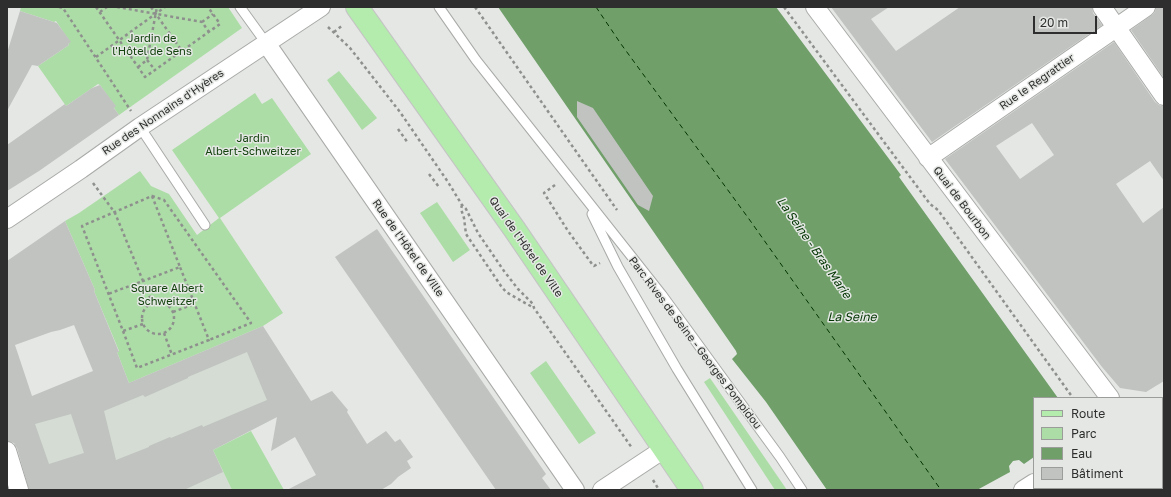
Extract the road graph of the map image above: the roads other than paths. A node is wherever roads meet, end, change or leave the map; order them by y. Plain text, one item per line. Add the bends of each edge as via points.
1 (240, 7) edge
2 (357, 7) edge
3 (439, 7) edge
4 (815, 7) edge
5 (1102, 7) edge
6 (1146, 7) edge
7 (323, 15) edge
8 (1116, 27) junction
9 (266, 43) junction
10 (1164, 96) edge
11 (140, 127) junction
12 (928, 158) junction
13 (584, 198) junction
14 (7, 219) edge
15 (205, 225) dead end
16 (1109, 397) edge
17 (664, 449) junction
18 (7, 452) edge
19 (1033, 484) edge
20 (19, 490) edge
21 (575, 490) edge
22 (602, 490) edge
23 (692, 490) edge
24 (752, 490) edge
25 (802, 490) edge
26 (1023, 490) edge

1 - 9 lane, Rue de l'Hôtel de Ville
2 - 17 main road, Quai de l'Hôtel de Ville via 515,230
3 - 13 lane, Parc Rives de Seine - Georges Pompidou via 476,60
4 - 12 street, Quai de Bourbon
5 - 8 street
6 - 8 street, Rue le Regrattier
7 - 9 street, Rue des Nonnains d'Hyères
8 - 10 street
8 - 12 street, Rue le Regrattier
9 - 11 street, Rue des Nonnains d'Hyères
9 - 21 street, Rue de l'Hôtel de Ville
11 - 14 street, Rue des Nonnains d'Hyères
11 - 15 lane
12 - 16 street, Quai de Bourbon
13 - 24 lane, Parc Rives de Seine - Georges Pompidou via 618,267
13 - 25 lane, Parc Rives de Seine - Georges Pompidou via 662,295
17 - 22 street
17 - 23 main road, Quai de l'Hôtel de Ville
18 - 20 street
19 - 26 street

